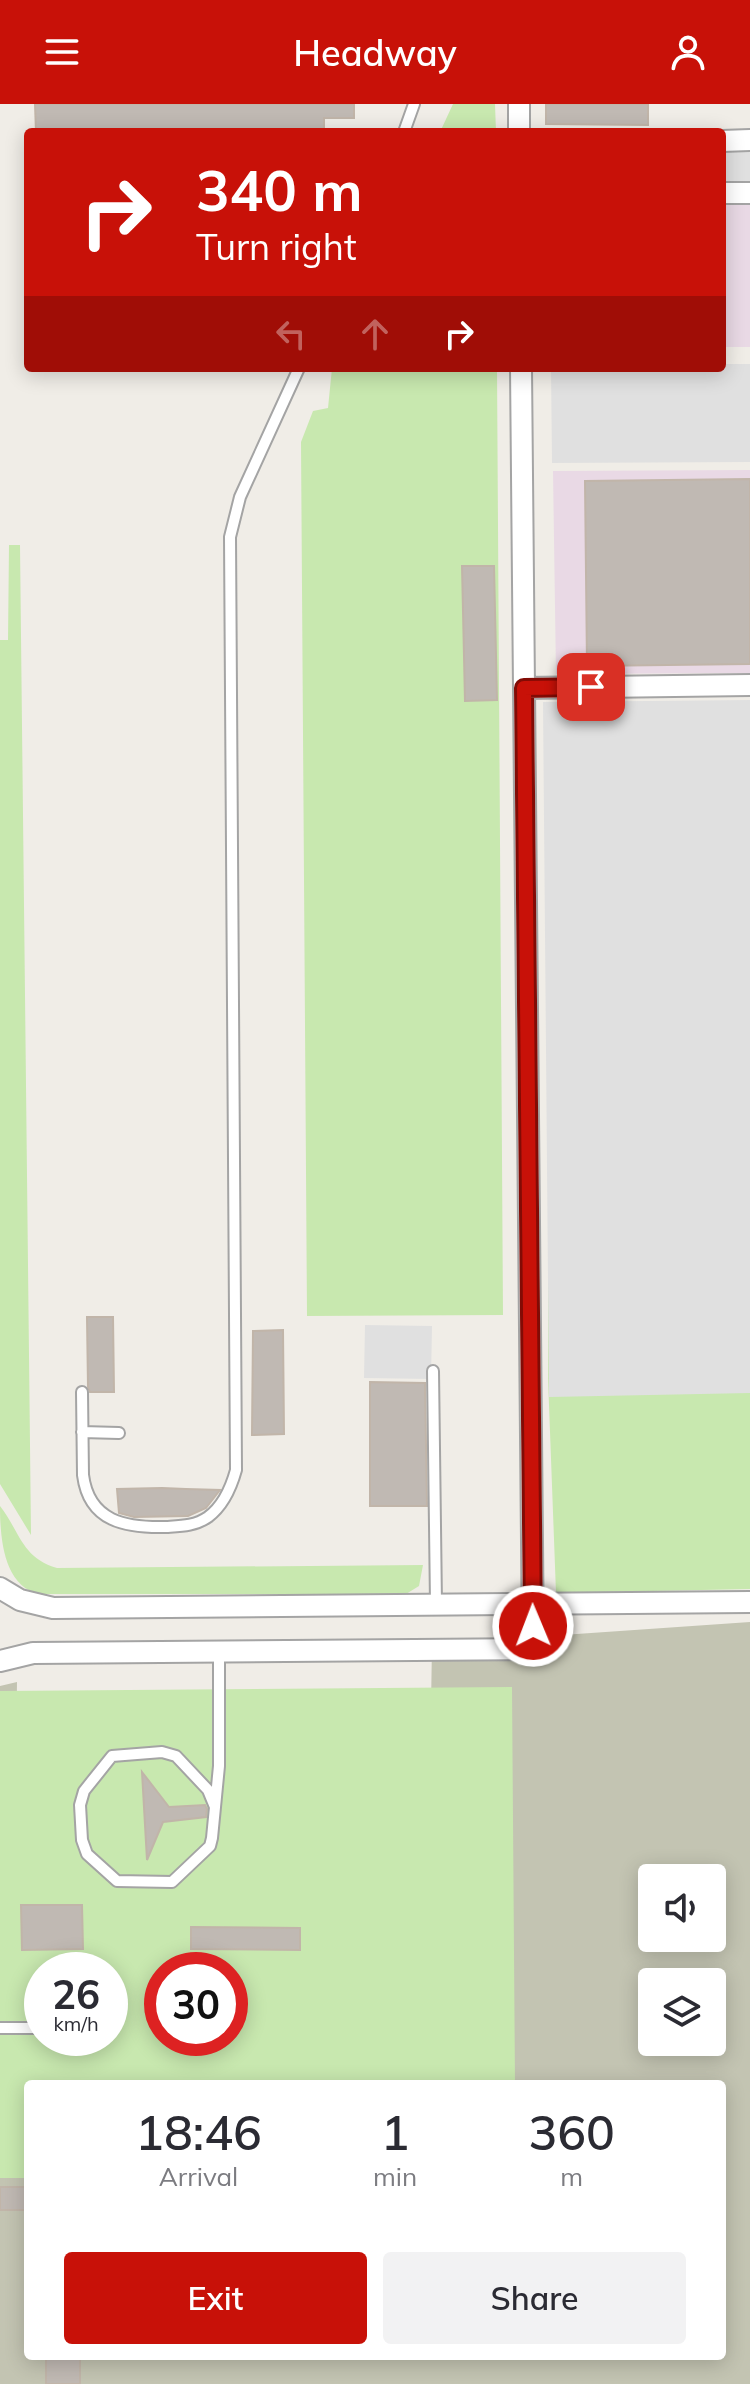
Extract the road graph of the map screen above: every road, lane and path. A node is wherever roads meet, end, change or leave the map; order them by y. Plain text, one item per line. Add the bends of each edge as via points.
1 (414, 104) edge
2 (519, 104) edge
3 (405, 128) edge
4 (519, 128) edge
5 (750, 140) edge
6 (726, 141) edge
7 (726, 193) edge
8 (750, 193) edge
9 (297, 372) edge
10 (521, 372) edge
11 (750, 685) edge
12 (524, 688) junction
13 (433, 1371) dead end
14 (82, 1392) dead end
15 (82, 1432) junction
16 (119, 1433) dead end
17 (0, 1588) edge
18 (750, 1602) edge
19 (436, 1604) junction
20 (533, 1604) junction
21 (219, 1651) junction
22 (0, 1661) edge
23 (215, 1807) junction
24 (0, 2028) edge
25 (24, 2028) edge

1 - 3 lane
2 - 4 street
5 - 6 street
7 - 8 street
9 - 15 lane via 240,497 230,537 236,1447 232,1485 216,1510 197,1523 140,1528 116,1523 96,1509 85,1488
10 - 12 street
11 - 12 street
12 - 20 street
13 - 19 lane
14 - 15 lane
15 - 16 lane
17 - 19 street via 20,1600 53,1608
18 - 20 street
19 - 20 street
20 - 21 street via 533,1649
21 - 22 street via 33,1653
21 - 23 lane
23 - 23 lane via 210,1846 172,1882 117,1881 87,1854 82,1840 81,1798 118,1753 176,1756 208,1790
24 - 25 lane

